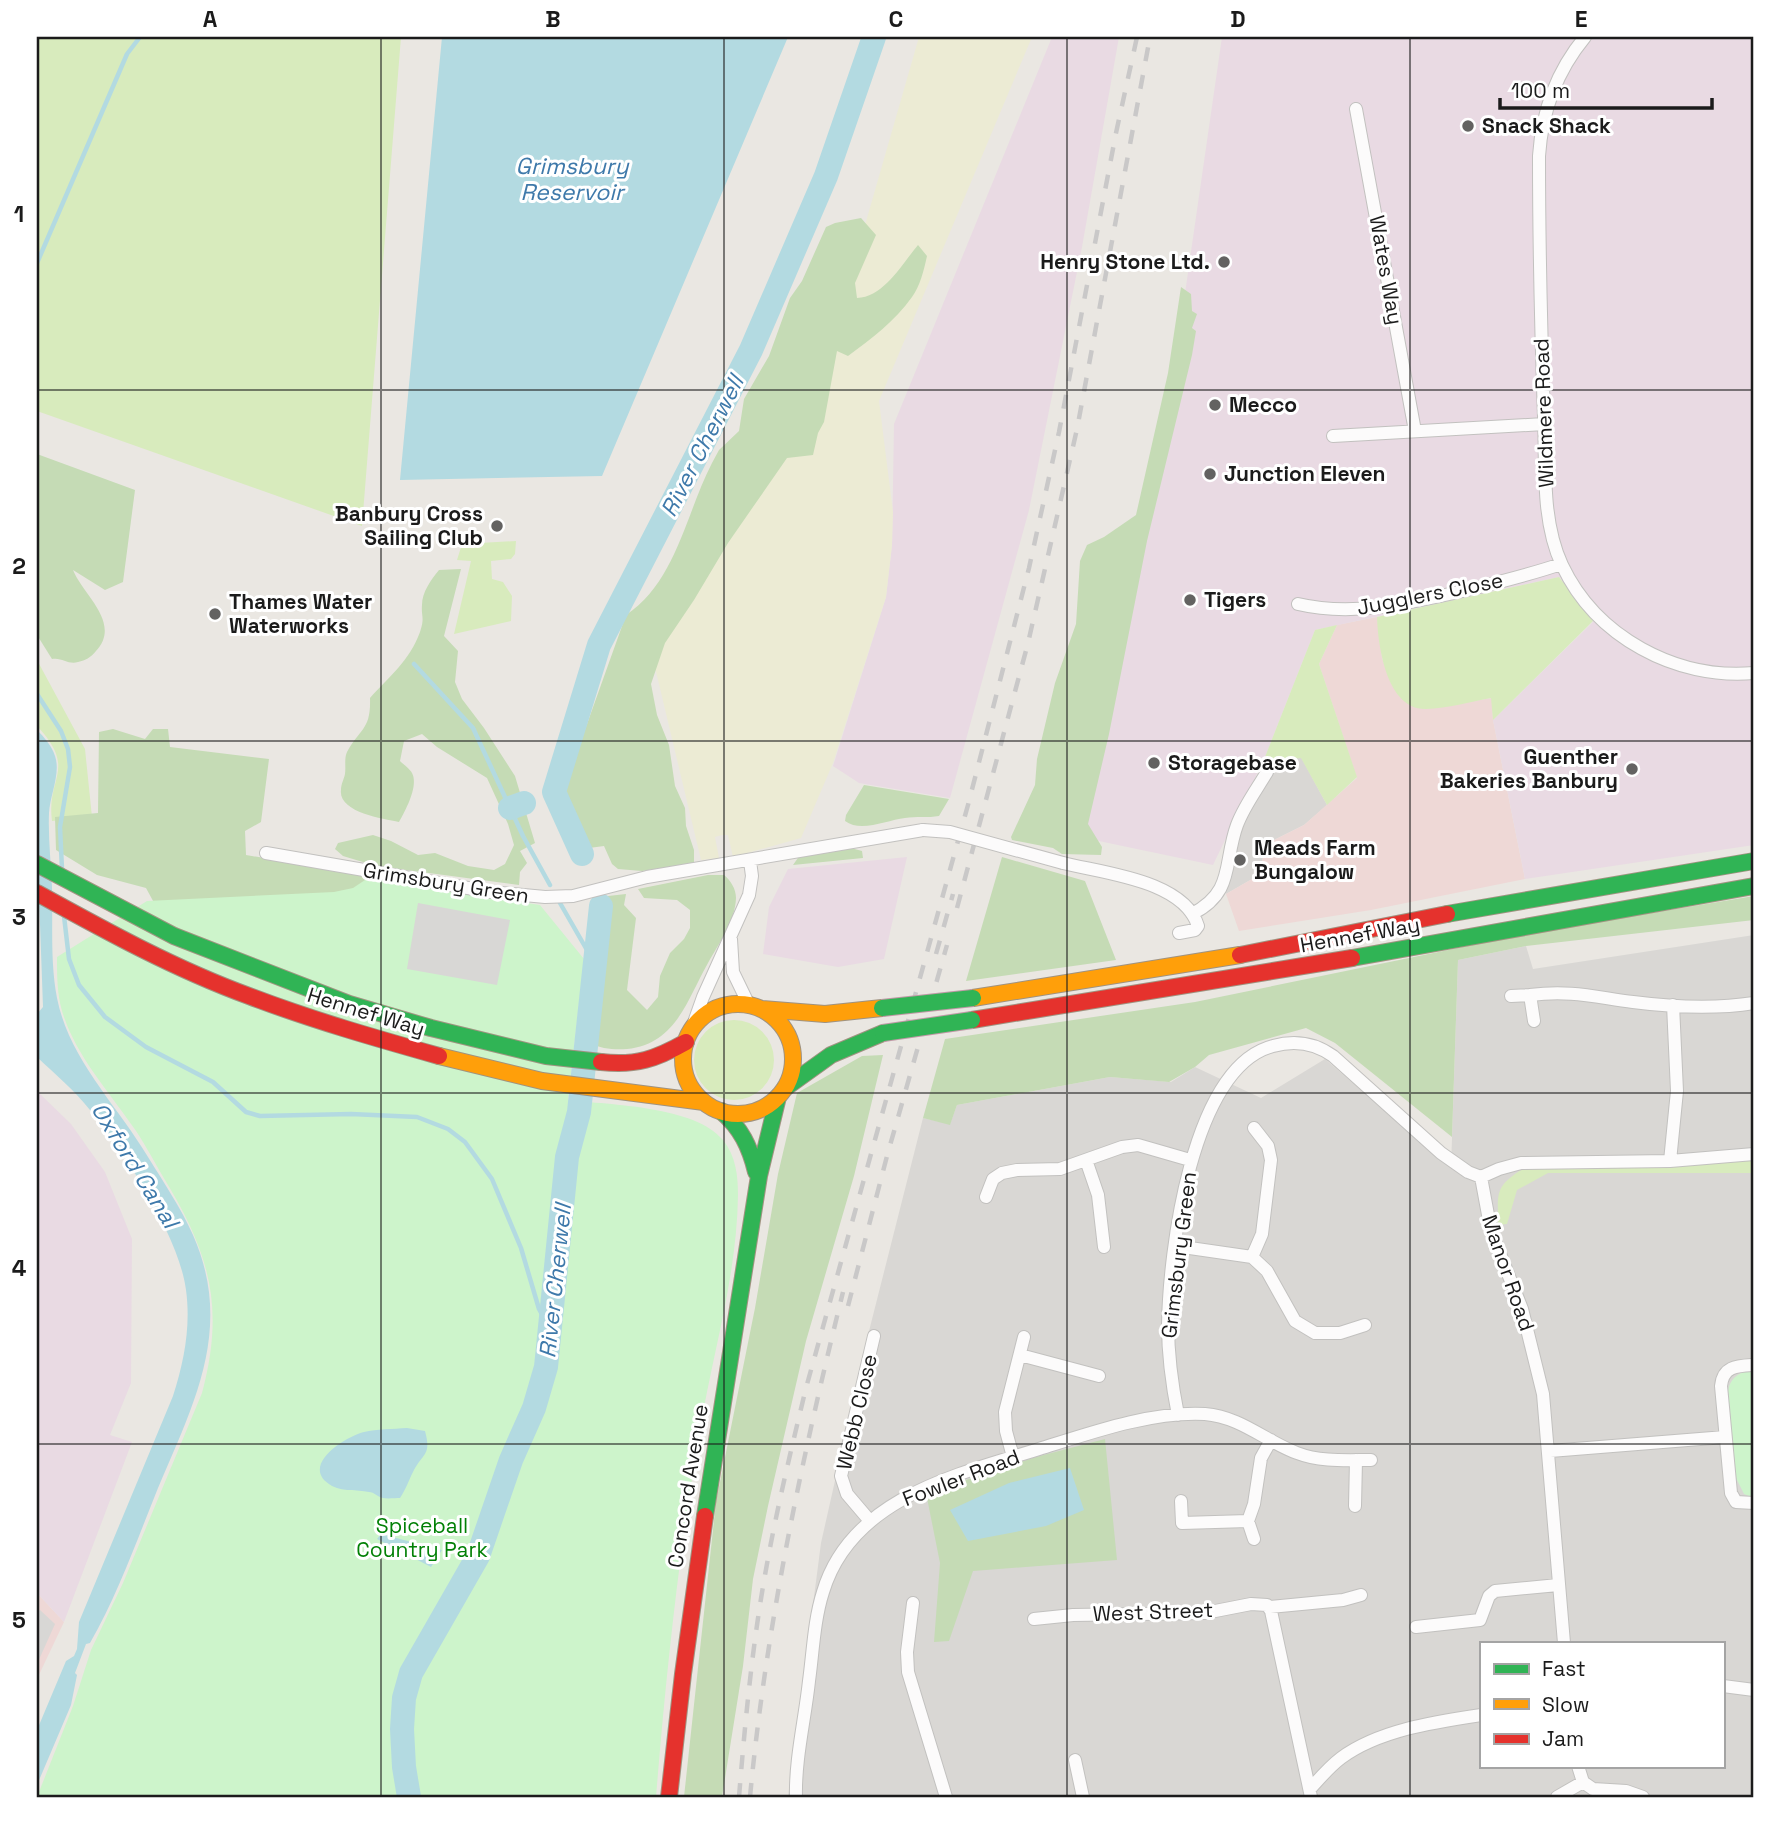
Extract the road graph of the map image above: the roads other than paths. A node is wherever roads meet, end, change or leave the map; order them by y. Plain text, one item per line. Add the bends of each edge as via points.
1 (1585, 37) edge
2 (1356, 109) dead end
3 (1544, 424) junction
4 (1415, 431) junction
5 (1333, 436) dead end
6 (1561, 564) junction
7 (1298, 604) dead end
8 (1754, 673) edge
9 (1267, 772) dead end
10 (266, 853) dead end
11 (750, 861) junction
12 (1754, 861) edge
13 (37, 864) edge
14 (1754, 886) edge
15 (37, 893) edge
16 (1192, 914) junction
17 (1180, 933) dead end
18 (731, 939) junction
19 (1530, 995) junction
20 (1511, 996) dead end
21 (1754, 1003) edge
22 (1673, 1005) junction
23 (754, 1007) junction
24 (1534, 1021) dead end
25 (689, 1035) junction
26 (781, 1093) junction
27 (704, 1102) junction
28 (721, 1111) junction
29 (1254, 1128) dead end
30 (1754, 1154) edge
31 (1086, 1160) junction
32 (1190, 1160) junction
33 (1670, 1161) junction
34 (1481, 1177) junction
35 (758, 1184) junction
36 (986, 1197) dead end
37 (1176, 1246) junction
38 (1104, 1247) dead end
39 (1252, 1257) junction
40 (1365, 1325) dead end
41 (874, 1336) dead end
42 (1024, 1338) dead end
43 (1020, 1355) junction
44 (1754, 1365) edge
45 (1099, 1376) dead end
46 (1178, 1415) junction
47 (1725, 1437) junction
48 (1271, 1440) junction
49 (1550, 1451) junction
50 (1013, 1457) junction
51 (1356, 1460) junction
52 (1371, 1460) dead end
53 (1181, 1501) dead end
54 (1754, 1503) edge
55 (1355, 1506) dead end
56 (870, 1521) junction
57 (1248, 1521) junction
58 (1254, 1539) dead end
59 (1558, 1585) junction
60 (1361, 1595) dead end
61 (913, 1603) dead end
62 (1269, 1608) junction
63 (1034, 1619) dead end
64 (1416, 1627) dead end
65 (1564, 1642) edge
66 (1724, 1686) edge
67 (1754, 1690) edge
68 (1480, 1715) edge
69 (1076, 1760) dead end
70 (1579, 1768) edge
71 (1583, 1782) junction
72 (1310, 1793) edge
73 (669, 1797) edge
74 (796, 1797) edge
75 (946, 1797) edge
76 (1083, 1797) edge
77 (1557, 1797) edge
78 (1643, 1797) edge

1 - 3 street, Wildmere Road via 1551,93 1541,134
2 - 4 street, Wates Way
3 - 4 street
3 - 6 street, Wildmere Road via 1549,519
4 - 5 street
6 - 7 street, Jugglers Close via 1379,607 1335,609
6 - 8 street, Wildmere Road via 1591,608 1643,649 1684,667
9 - 16 street via 1239,818 1220,889 1209,905
10 - 11 street, Grimsbury Green via 545,897
11 - 16 street, Grimsbury Green, bridge via 923,830 950,832 1138,879 1170,895
11 - 18 street via 749,895
12 - 23 main road, Hennef Way, bridge via 973,998 825,1014
13 - 25 main road, Hennef Way via 174,936 349,1004 444,1031 546,1056 618,1064 662,1056
14 - 26 main road, Hennef Way, bridge via 1279,971 883,1033 854,1041 814,1064
15 - 27 main road, Hennef Way via 178,966 340,1028 541,1081
16 - 17 street via 1197,929
18 - 23 street via 733,972
18 - 25 street
19 - 20 street
19 - 22 street via 1573,992
19 - 24 street
21 - 22 street
22 - 33 street via 1677,1091
23 - 25 main road via 733,1004 717,1009
23 - 26 main road via 773,1017 791,1043 791,1075
25 - 27 main road via 683,1058 685,1075
26 - 28 main road via 766,1107 751,1112
26 - 35 main road, Concord Avenue via 767,1134
27 - 28 main road
28 - 35 main road, Concord Avenue via 745,1137
29 - 39 street via 1268,1146 1270,1160 1262,1234
30 - 33 street
31 - 32 street via 1138,1146
31 - 36 street via 1052,1171 1002,1173 993,1179
31 - 38 street via 1098,1195
32 - 34 street, Grimsbury Green via 1222,1091 1244,1060 1270,1046 1301,1043 1327,1051 1441,1153
32 - 37 street, Grimsbury Green
33 - 34 street via 1533,1162
34 - 49 street, Manor Road via 1491,1231 1534,1351
35 - 73 main road, Concord Avenue via 708,1485
37 - 39 street
37 - 46 street, Grimsbury Green via 1168,1324
39 - 40 street via 1267,1271 1289,1314 1304,1328 1327,1334
41 - 56 street, Webb Close via 841,1476 844,1489
42 - 43 street
43 - 45 street
43 - 50 street via 1005,1412
44 - 47 street via 1730,1368 1721,1380
46 - 48 street, Fowler Road via 1223,1417
46 - 50 street, Fowler Road via 1098,1431
47 - 49 street
47 - 54 street via 1732,1497
48 - 51 street, Fowler Road via 1310,1457
48 - 57 street via 1261,1458
49 - 59 street, Manor Road
50 - 56 street, Fowler Road via 922,1489
51 - 52 street, Fowler Road
51 - 55 street
53 - 57 street via 1182,1523
56 - 74 street, Fowler Road via 846,1547 823,1591
57 - 58 street
59 - 64 street via 1495,1591 1479,1620
59 - 65 street, Manor Road
60 - 62 street, West Street
61 - 75 street via 908,1672
62 - 63 street, West Street via 1263,1603 1205,1613
62 - 72 street
66 - 67 street
68 - 72 street via 1365,1744 1339,1759
69 - 76 street
70 - 71 street
71 - 77 street
71 - 78 street via 1593,1789

